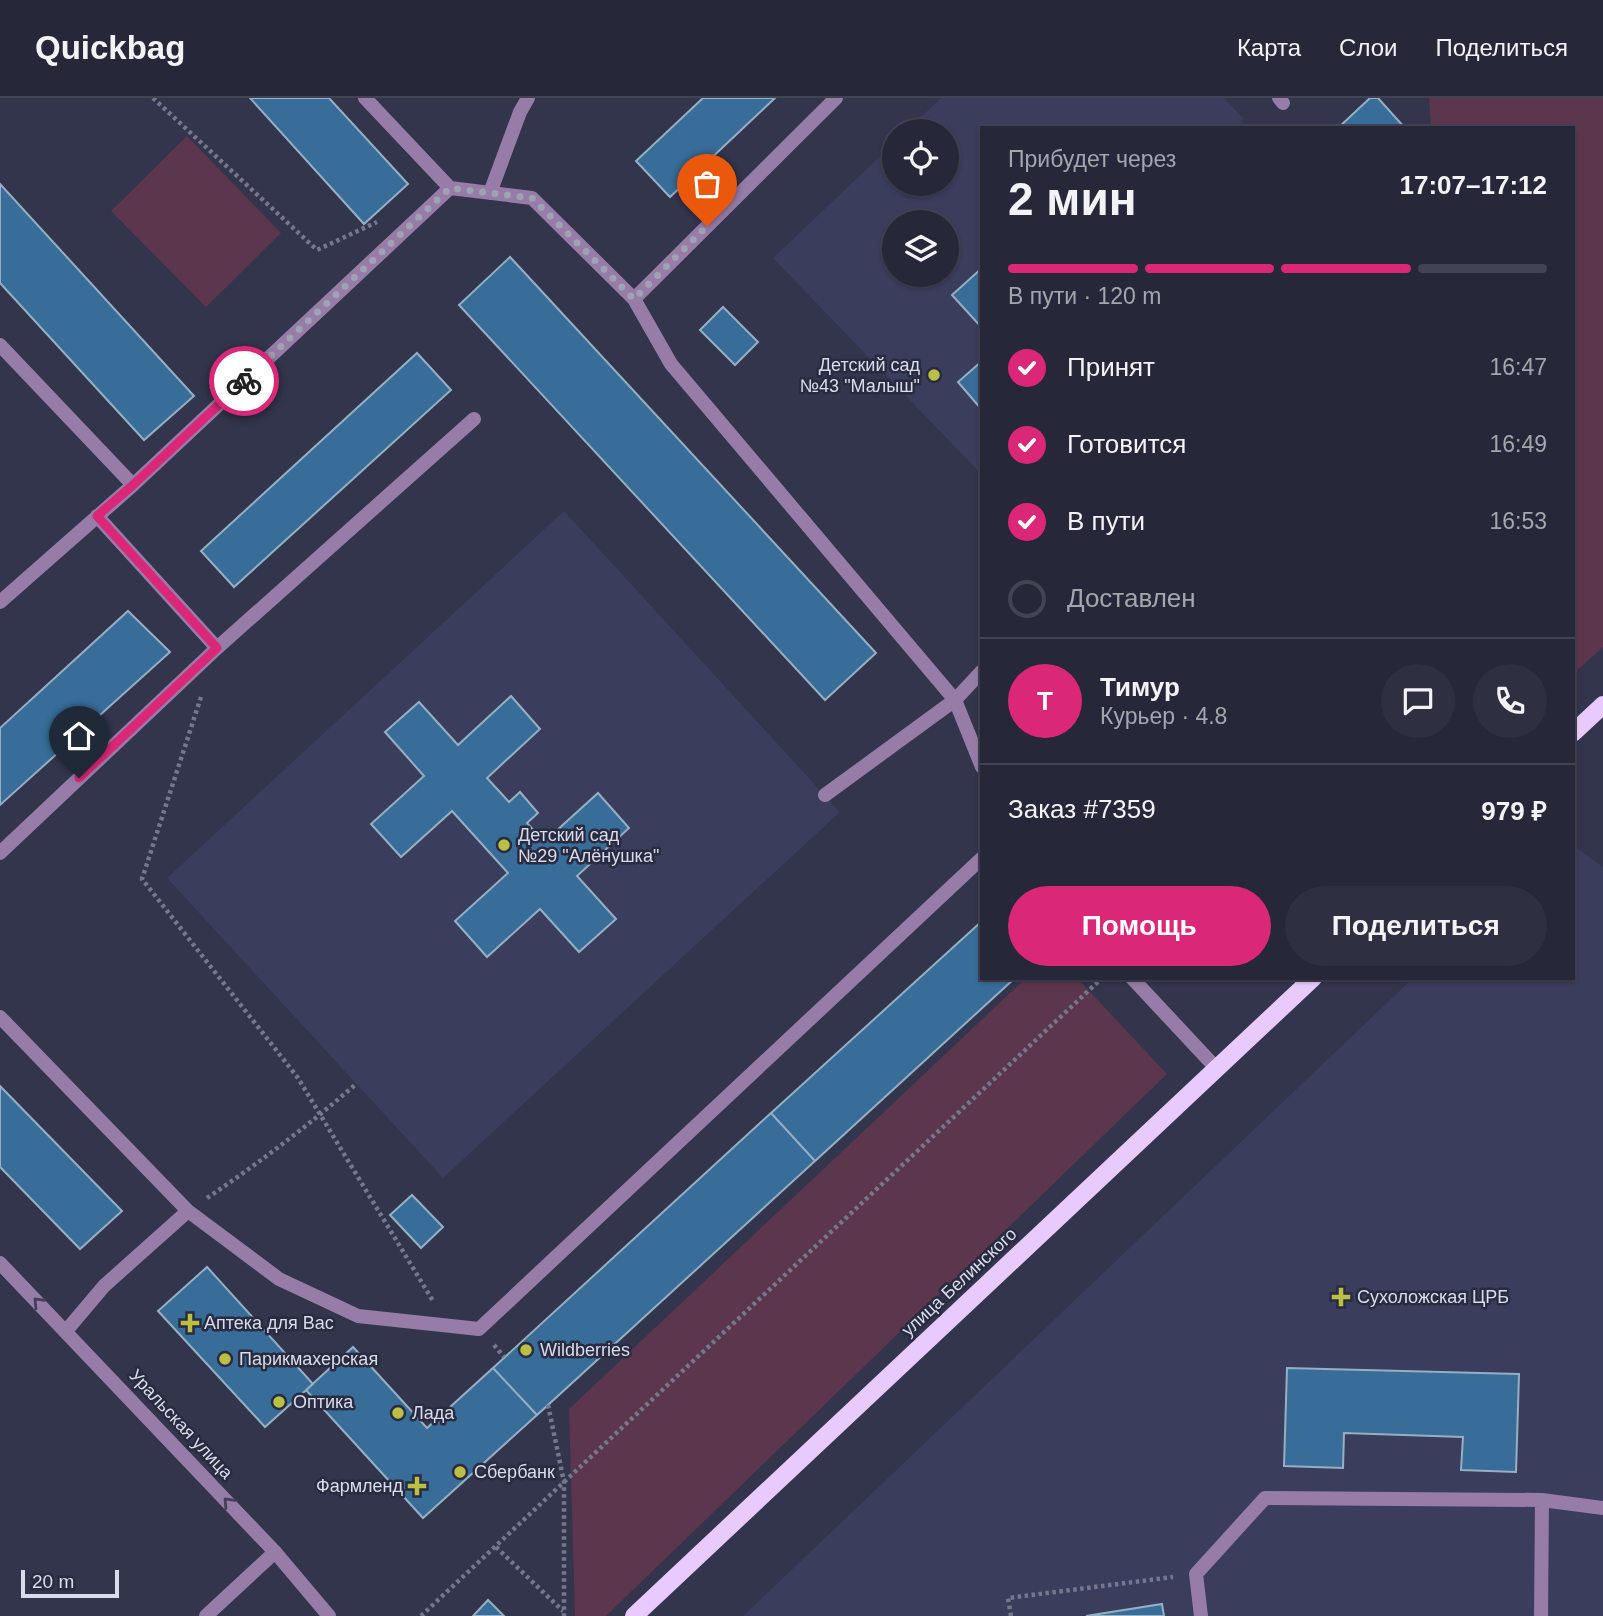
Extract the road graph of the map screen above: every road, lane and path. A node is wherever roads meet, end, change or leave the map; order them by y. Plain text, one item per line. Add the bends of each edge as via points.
1 (153, 98) edge
2 (365, 98) edge
3 (528, 98) edge
4 (836, 98) edge
5 (450, 188) junction
6 (490, 193) junction
7 (377, 221) dead end
8 (634, 299) junction
9 (0, 345) edge
10 (474, 419) dead end
11 (133, 485) junction
12 (97, 516) junction
13 (2, 598) edge
14 (217, 648) junction
15 (980, 673) edge
16 (955, 700) junction
17 (1603, 705) edge
18 (1575, 731) edge
19 (980, 762) edge
20 (825, 795) dead end
21 (0, 853) edge
22 (980, 860) edge
23 (1100, 980) edge
24 (1134, 980) edge
25 (1311, 980) edge
26 (0, 1017) edge
27 (1217, 1069) junction
28 (356, 1084) dead end
29 (320, 1115) junction
30 (188, 1211) junction
31 (0, 1263) edge
32 (448, 1326) junction
33 (66, 1331) junction
34 (548, 1405) dead end
35 (564, 1482) junction
36 (1542, 1500) junction
37 (1603, 1508) edge
38 (496, 1546) junction
39 (275, 1552) junction
40 (1196, 1574) junction
41 (564, 1614) edge
42 (206, 1616) edge
43 (329, 1616) edge
44 (421, 1616) edge
45 (634, 1616) edge
46 (1011, 1616) edge
47 (1201, 1616) edge
48 (1541, 1616) edge

1 - 7 path via 317,250
2 - 5 street
3 - 6 street
4 - 8 street
5 - 6 street
5 - 11 street
6 - 8 street via 532,198
8 - 16 street via 671,364
9 - 11 street
10 - 14 street
11 - 12 street
12 - 13 street
12 - 14 street
14 - 21 street
14 - 29 path via 142,878 298,1079
15 - 16 street
16 - 19 street
16 - 20 street
17 - 18 main road
22 - 32 street via 479,1329
23 - 35 path
24 - 27 street
25 - 27 main road, улица Белинского
26 - 30 street
27 - 45 main road, улица Белинского
28 - 29 path
29 - 30 path
29 - 32 path
30 - 32 street via 279,1279 358,1316
30 - 33 street via 104,1286
33 -> 31 street, Уральская улица
39 -> 33 street, Уральская улица
34 - 35 path
35 - 38 path
35 - 41 path
36 - 37 street
36 - 40 street via 1265,1498
36 - 48 street
38 - 41 path
38 - 44 path
39 - 42 street
39 - 43 street, Уральская улица
40 - 46 path via 1008,1598
40 - 47 street

